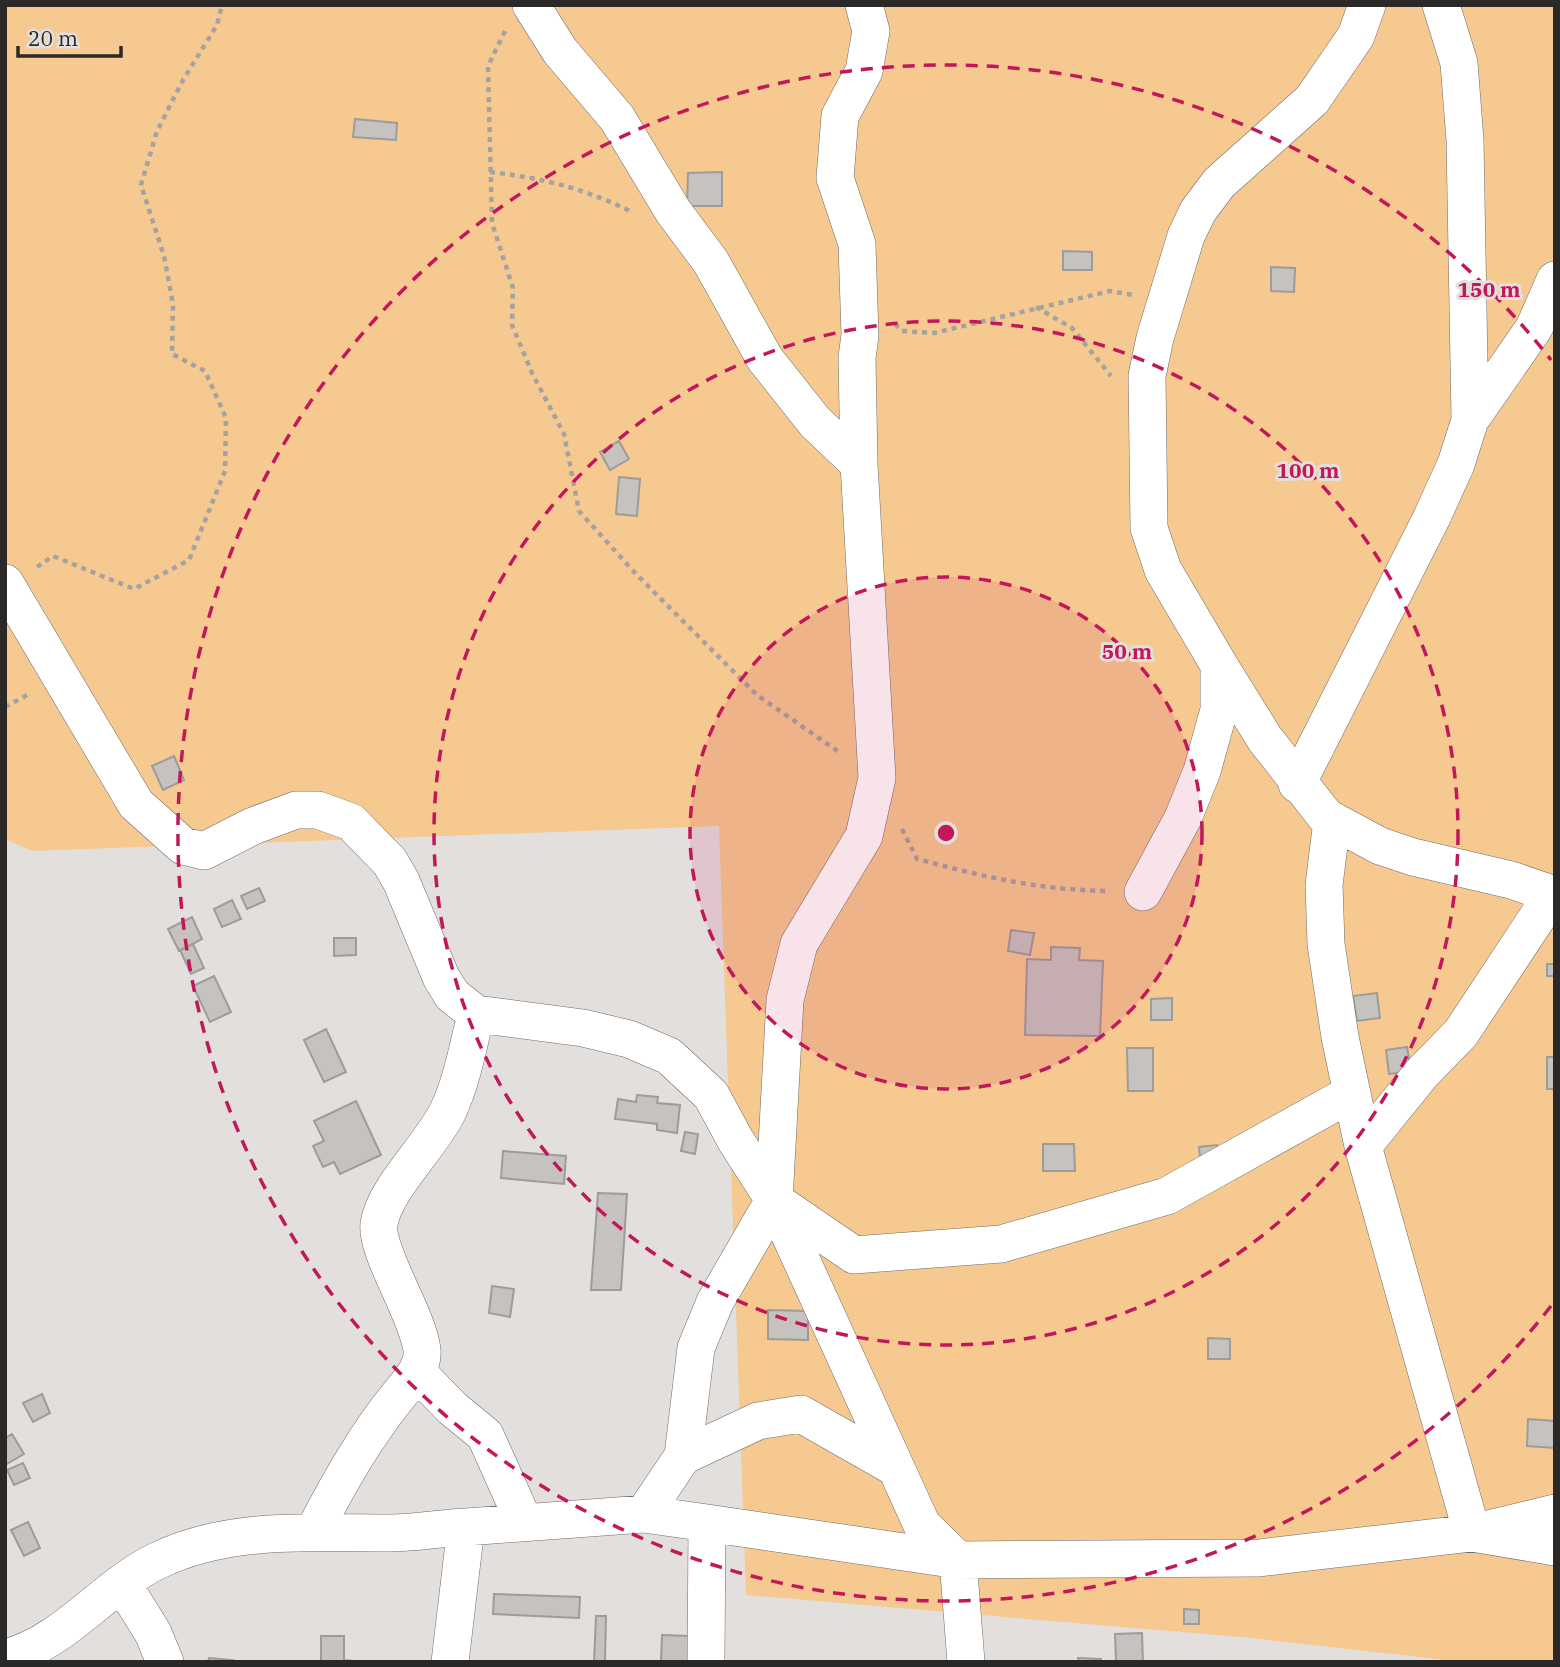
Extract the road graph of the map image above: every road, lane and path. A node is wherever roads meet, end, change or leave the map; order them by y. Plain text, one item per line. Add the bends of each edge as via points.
1 (222, 5) edge
2 (864, 5) edge
3 (1367, 5) edge
4 (1441, 5) edge
5 (518, 18) edge
6 (490, 172) junction
7 (641, 217) dead end
8 (1555, 280) edge
9 (1165, 301) junction
10 (1035, 307) junction
11 (858, 308) junction
12 (1118, 385) dead end
13 (1470, 420) junction
14 (859, 464) junction
15 (6, 585) edge
16 (1219, 665) junction
17 (877, 778) junction
18 (1297, 784) junction
19 (1332, 821) junction
20 (1143, 892) joint
21 (1553, 895) edge
22 (476, 1014) junction
23 (1352, 1093) junction
24 (1363, 1146) junction
25 (775, 1200) junction
26 (417, 1372) junction
27 (683, 1456) junction
28 (896, 1468) junction
29 (1555, 1513) edge
30 (644, 1514) junction
31 (524, 1522) junction
32 (707, 1524) junction
33 (466, 1527) junction
34 (314, 1531) junction
35 (1472, 1533) junction
36 (1555, 1547) edge
37 (958, 1560) junction
38 (122, 1583) junction
39 (5, 1658) edge
40 (165, 1662) edge
41 (450, 1662) edge
42 (706, 1662) edge
43 (966, 1662) edge

1 - 15 path via 217,25 157,131 141,185 164,256 173,304 172,354 205,371 226,418 225,471 189,560 134,589 53,556
2 - 11 street via 871,31 864,71 840,116 835,178 857,244
3 - 9 street via 1356,36 1312,100 1219,184 1198,211
4 - 13 street via 1459,63 1465,140
5 - 6 path via 488,66
5 - 14 street via 560,51 617,118 673,211 711,262 765,359 815,422
6 - 7 path via 545,178
6 - 17 path via 492,223 513,288 512,325 564,434 579,511 757,695
8 - 13 street via 1534,328
9 - 10 path via 1110,291
9 - 16 street via 1147,376 1149,528 1163,570
10 - 11 path via 934,333 902,331 883,314
10 - 12 path via 1072,328
11 - 14 street
13 - 18 street via 1432,517
14 - 17 street
15 - 22 street via 136,804 183,846 205,852 296,810 318,810 351,822 390,862 441,977 452,995
16 - 18 street
16 - 20 street via 1219,710 1202,771 1183,818
17 - 20 path via 917,859 1057,890
17 - 25 street via 864,836 799,944 785,1000
18 - 19 street
19 - 21 street via 1380,846
19 - 23 street via 1324,885 1326,944
21 - 24 street via 1461,1032
22 - 25 street via 583,1028 629,1039 668,1056 711,1095
22 - 26 street via 447,1113 384,1208 378,1227 411,1310 422,1351
23 - 24 street
23 - 25 street via 1167,1196 1001,1244 854,1255
24 - 35 street
25 - 27 street via 715,1302 695,1348
25 - 28 street
26 - 31 street via 485,1435
26 - 34 street via 348,1465
27 - 28 street via 758,1421 801,1414
27 - 30 street
28 - 37 street via 922,1525
29 - 35 street
30 - 31 street
30 - 32 street
31 - 33 street
32 - 37 street
32 - 42 street
33 - 34 street via 395,1533
33 - 41 street
34 - 38 street via 194,1545 154,1562
35 - 36 street
35 - 37 street via 1259,1558
37 - 43 street
38 - 39 street via 68,1626 19,1655
38 - 40 street

